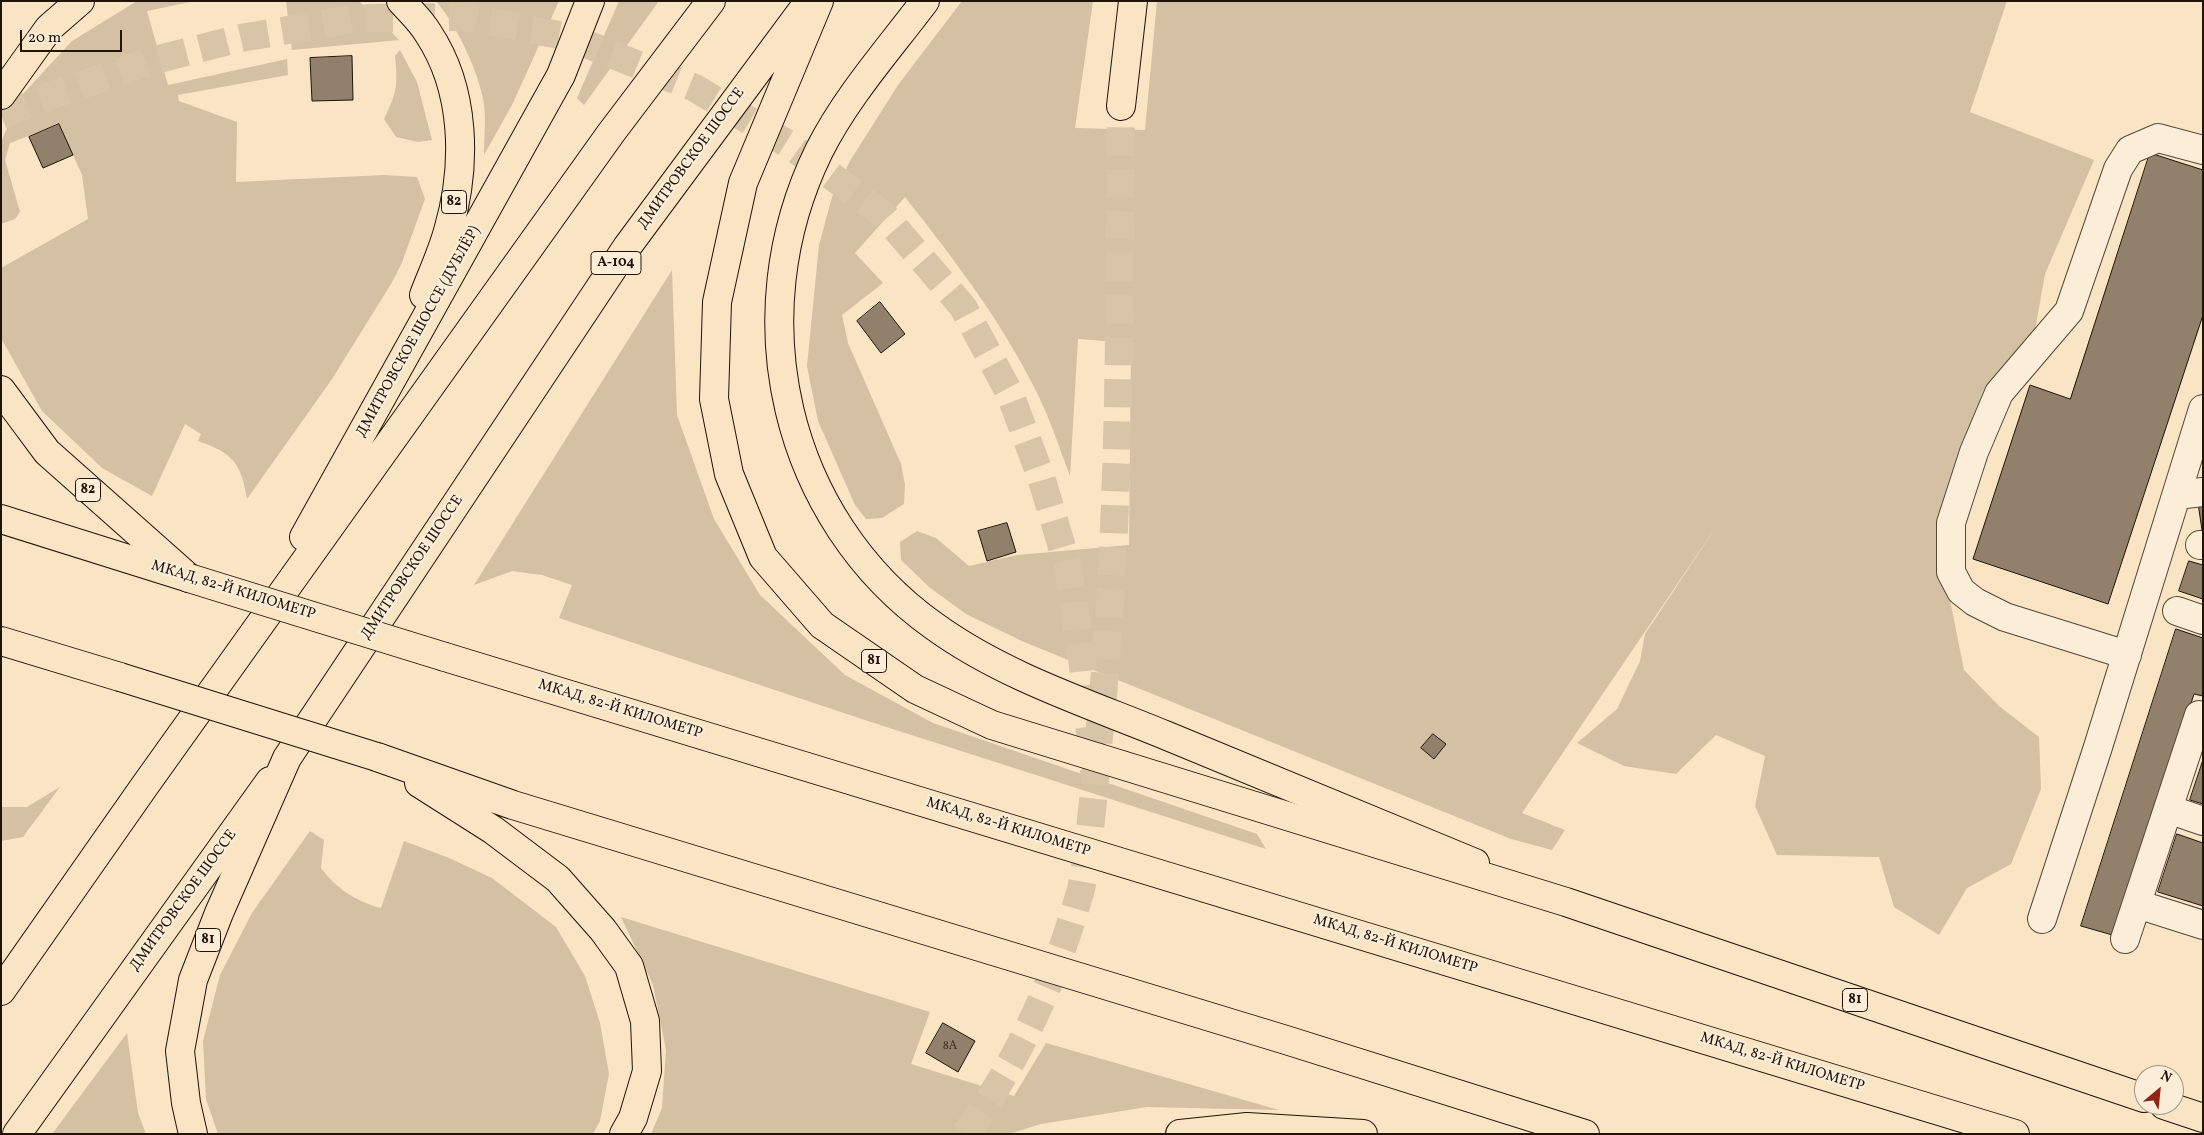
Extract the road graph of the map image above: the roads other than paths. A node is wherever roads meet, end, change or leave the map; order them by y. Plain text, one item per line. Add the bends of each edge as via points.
1 (80, 1) edge
2 (401, 1) edge
3 (590, 1) edge
4 (712, 1) edge
5 (808, 1) edge
6 (819, 1) edge
7 (925, 1) edge
8 (1133, 1) edge
9 (1, 95) edge
10 (1121, 106) tunnel mouth
11 (2203, 150) edge
12 (1, 390) edge
13 (378, 405) junction
14 (2203, 409) edge
15 (2190, 493) edge
16 (1, 519) edge
17 (189, 578) junction
18 (2177, 611) dead end
19 (2203, 620) edge
20 (1, 640) edge
21 (2127, 655) junction
22 (236, 658) junction
23 (2203, 716) edge
24 (377, 757) junction
25 (287, 758) junction
26 (2168, 809) junction
27 (2203, 821) edge
28 (1566, 902) junction
29 (2137, 904) junction
30 (2042, 919) dead end
31 (2203, 925) edge
32 (2125, 939) dead end
33 (1, 990) edge
34 (2134, 1095) edge
35 (2184, 1112) edge
36 (2203, 1118) edge
37 (17, 1134) edge
38 (193, 1134) edge
39 (624, 1134) edge
40 (1180, 1134) edge
41 (1363, 1134) edge
42 (1584, 1134) edge
43 (2015, 1134) edge

1 - 9 main road via 50,28
2 - 13 main road, 82 via 428,32 447,68 461,138 448,231
3 - 13 main road, ДМИТРОВСКОЕ ШОССЕ (ДУБЛЁР) via 561,75
4 - 22 main road via 612,133
5 - 25 main road, ДМИТРОВСКОЕ ШОССЕ / А-104 via 627,247
6 - 28 main road, 81 via 743,183 717,302 714,399 729,474 763,557 822,625 915,689 992,725
7 - 28 main road via 848,104 820,151 799,202 784,252 779,348 786,394 798,445 818,492 840,529 866,564 903,601 933,626 981,657 1048,688
8 - 10 main road
11 - 21 lane via 2158,138 2130,150 2118,169 2069,311 2000,393 1974,452 1952,523 1951,572 1961,591 1975,602 2005,617
12 - 17 main road, 82 via 47,452
13 - 22 main road, ДМИТРОВСКОЕ ШОССЕ (ДУБЛЁР)
14 - 15 lane
15 - 21 lane
16 - 17 main road, МКАД, 82-Й КИЛОМЕТР
17 - 43 main road, МКАД, 82-Й КИЛОМЕТР, bridge
18 - 19 lane
20 - 24 main road, bridge
21 - 30 lane
22 - 33 main road
23 - 26 lane via 2198,715
24 - 39 main road via 492,830 558,879 603,930 629,966 645,1021 647,1071 633,1118
24 - 42 main road via 513,805
25 - 37 main road, ДМИТРОВСКОЕ ШОССЕ
25 - 38 main road, 81 via 193,980 180,1051
26 - 27 lane
26 - 29 lane
28 - 34 main road, 81
29 - 31 lane
29 - 32 lane
35 - 36 main road
40 - 41 main road via 1247,1128

